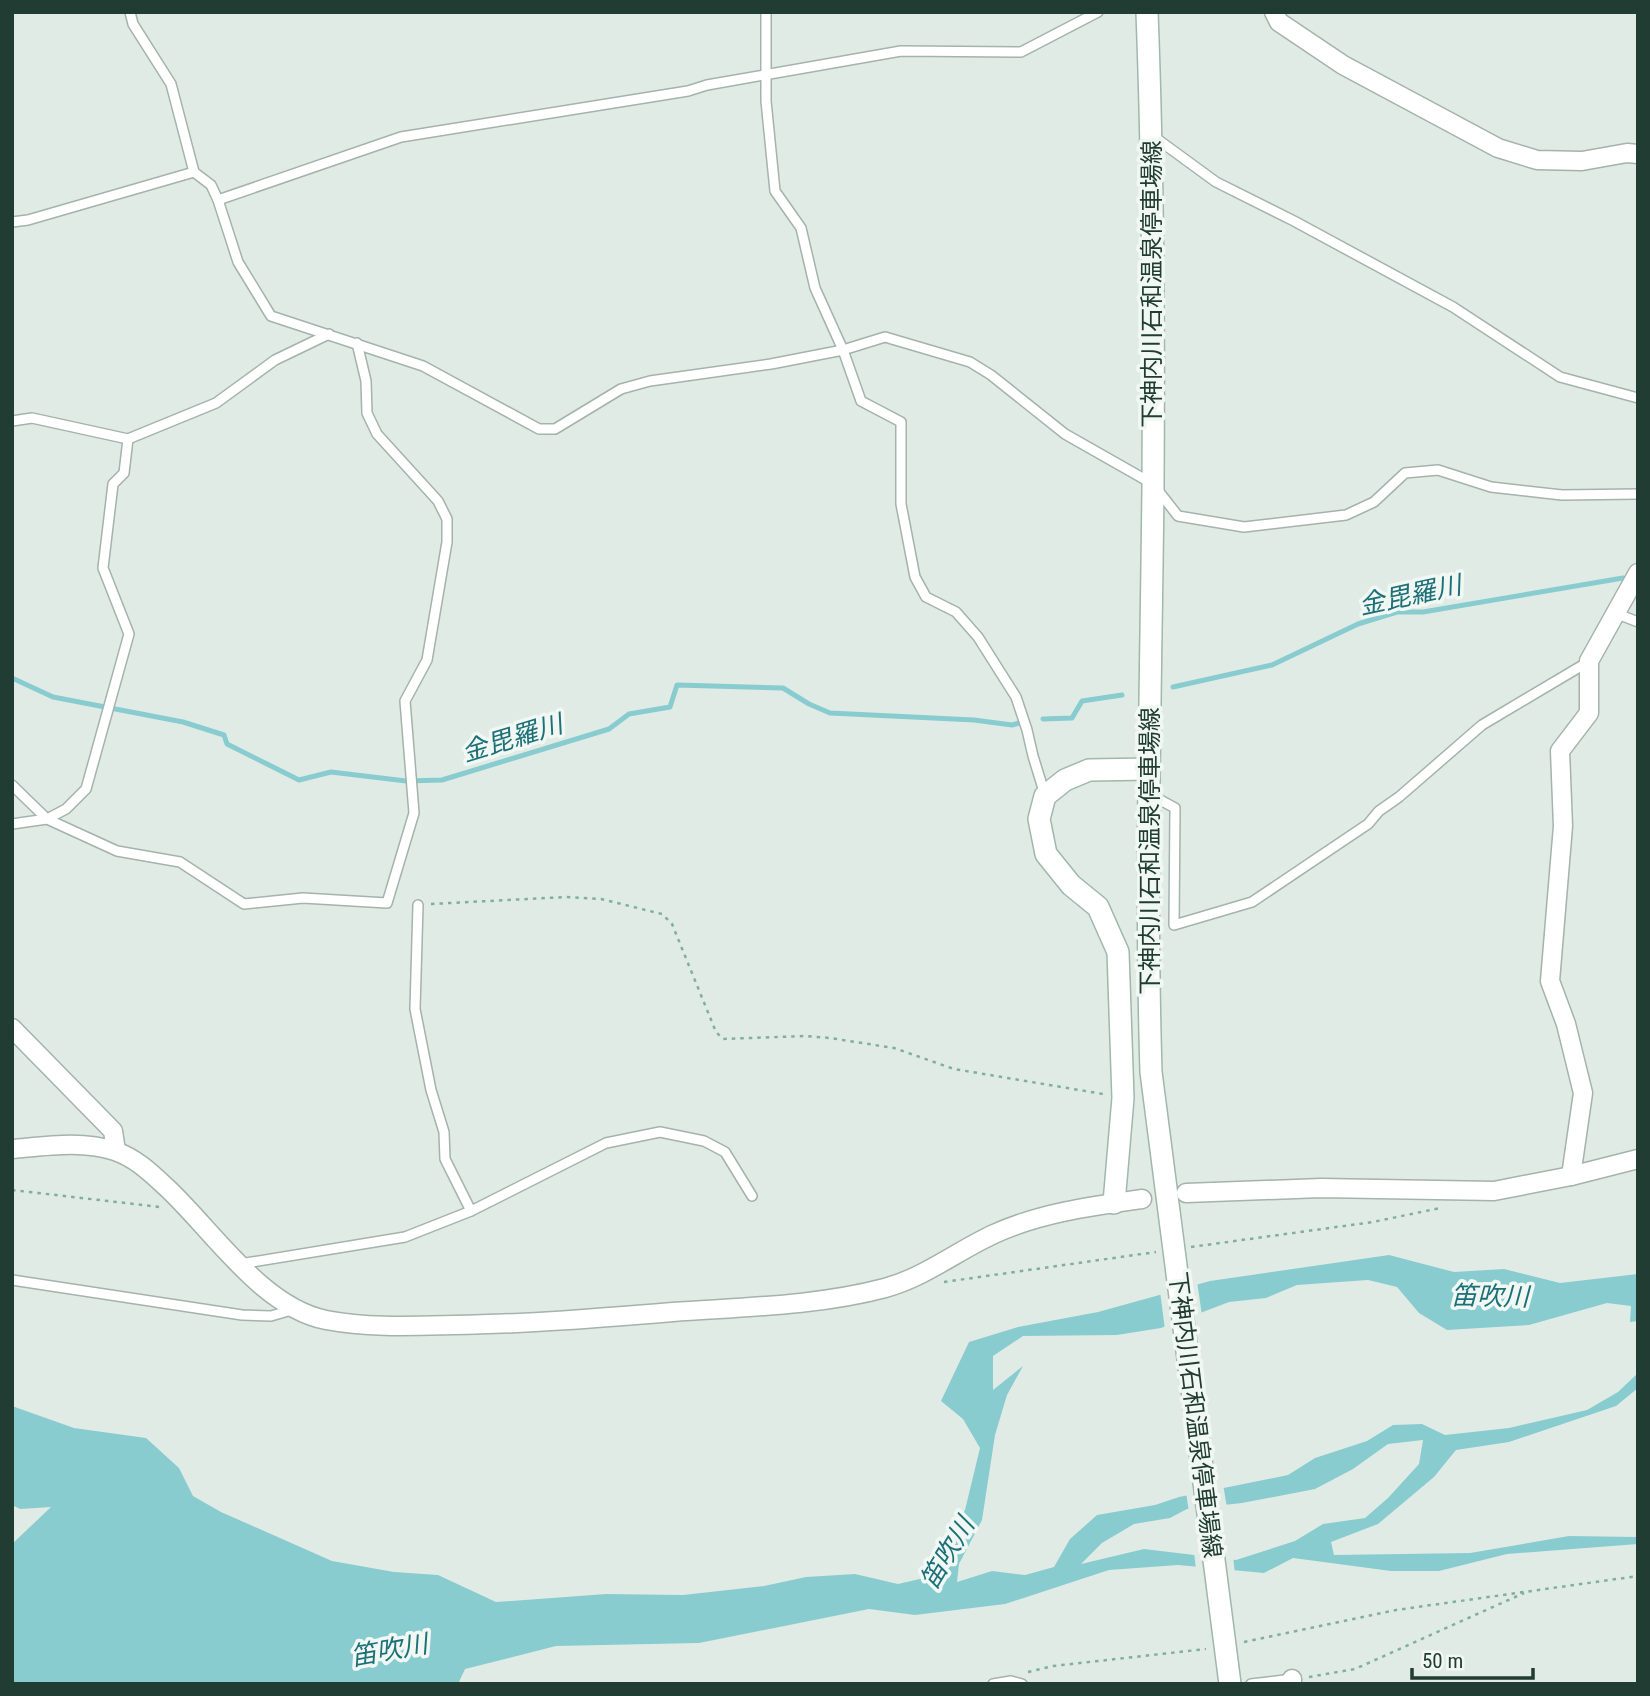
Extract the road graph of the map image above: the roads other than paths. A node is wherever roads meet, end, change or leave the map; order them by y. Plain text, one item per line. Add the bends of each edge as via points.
1 (130, 12) edge
2 (766, 12) edge
3 (1098, 12) edge
4 (1147, 12) edge
5 (1274, 12) edge
6 (765, 76) junction
7 (1151, 135) junction
8 (1638, 154) edge
9 (194, 172) junction
10 (218, 200) junction
11 (12, 222) edge
12 (329, 334) junction
13 (357, 343) junction
14 (843, 350) junction
15 (1638, 398) edge
16 (12, 421) edge
17 (128, 439) junction
18 (1153, 484) junction
19 (1638, 494) edge
20 (1638, 573) edge
21 (1615, 613) junction
22 (1638, 622) edge
23 (1589, 661) junction
24 (1149, 769) junction
25 (12, 785) edge
26 (1149, 794) junction
27 (1045, 796) junction
28 (47, 819) junction
29 (12, 824) edge
30 (418, 905) road end
31 (12, 1028) edge
32 (12, 1149) edge
33 (116, 1151) junction
34 (1638, 1159) edge
35 (1571, 1176) junction
36 (1186, 1193) dead end
37 (752, 1196) dead end
38 (1142, 1199) dead end
39 (1114, 1203) junction
40 (471, 1212) junction
41 (240, 1264) junction
42 (12, 1280) edge
43 (295, 1309) junction
44 (1292, 1682) edge
45 (993, 1684) edge
46 (1022, 1684) edge
47 (1230, 1684) edge
48 (1251, 1684) edge

1 - 9 lane via 171,84
2 - 6 lane
3 - 6 lane via 1021,52 901,51
4 - 7 main road, 下神内川石和温泉停車場線
5 - 8 street via 1279,22 1343,65 1498,148 1536,160 1581,161
6 - 10 lane via 401,137
6 - 14 lane via 775,191 801,228 815,288
7 - 15 lane via 1216,182 1453,307 1560,377
7 - 18 main road, 下神内川石和温泉停車場線
9 - 10 lane via 211,185
9 - 11 lane
10 - 12 lane via 238,262 271,316
12 - 13 lane
12 - 17 lane via 275,360 216,403
13 - 14 lane via 423,366 539,429 555,429 621,389
13 - 28 lane via 366,381 367,413 377,434 438,501 447,519 427,660 405,701 414,813 387,903 303,898 244,904 180,862 117,851
14 - 18 lane via 885,337 970,362 1065,433
14 - 27 lane via 861,401 901,422 901,504 915,577 926,597 956,612 978,637 1016,697
16 - 17 lane via 33,418
17 - 28 lane via 124,473 113,484 103,568 129,634 86,789
18 - 19 lane via 1178,516 1244,527 1346,515 1374,502 1405,473 1438,470 1491,487 1562,495
18 - 24 main road, 下神内川石和温泉停車場線
20 - 21 street
21 - 22 lane
21 - 23 street
23 - 26 lane via 1482,725 1368,824 1252,902 1174,925 1175,808
23 - 35 street via 1588,713 1560,751 1563,825 1550,981 1583,1093
24 - 26 main road, 下神内川石和温泉停車場線
24 - 27 main road via 1089,770 1065,780
25 - 28 lane
26 - 47 main road, 下神内川石和温泉停車場線 via 1151,1072
27 - 39 main road via 1039,819 1046,854 1071,885 1098,907 1118,952 1124,1098
28 - 29 lane
30 - 40 lane via 415,1009 444,1132 445,1158
31 - 33 street via 113,1132
32 - 33 street via 65,1144
33 - 41 street via 155,1177
34 - 35 street
35 - 36 street via 1494,1191 1307,1188
37 - 40 lane via 725,1152 660,1132 606,1143
38 - 39 street
39 - 43 street via 1018,1224 912,1278 877,1290 824,1299 584,1320 419,1326 325,1320
40 - 41 lane via 405,1237
41 - 43 street via 270,1294
42 - 43 lane via 243,1315 271,1316
44 - 48 lane
45 - 46 lane

